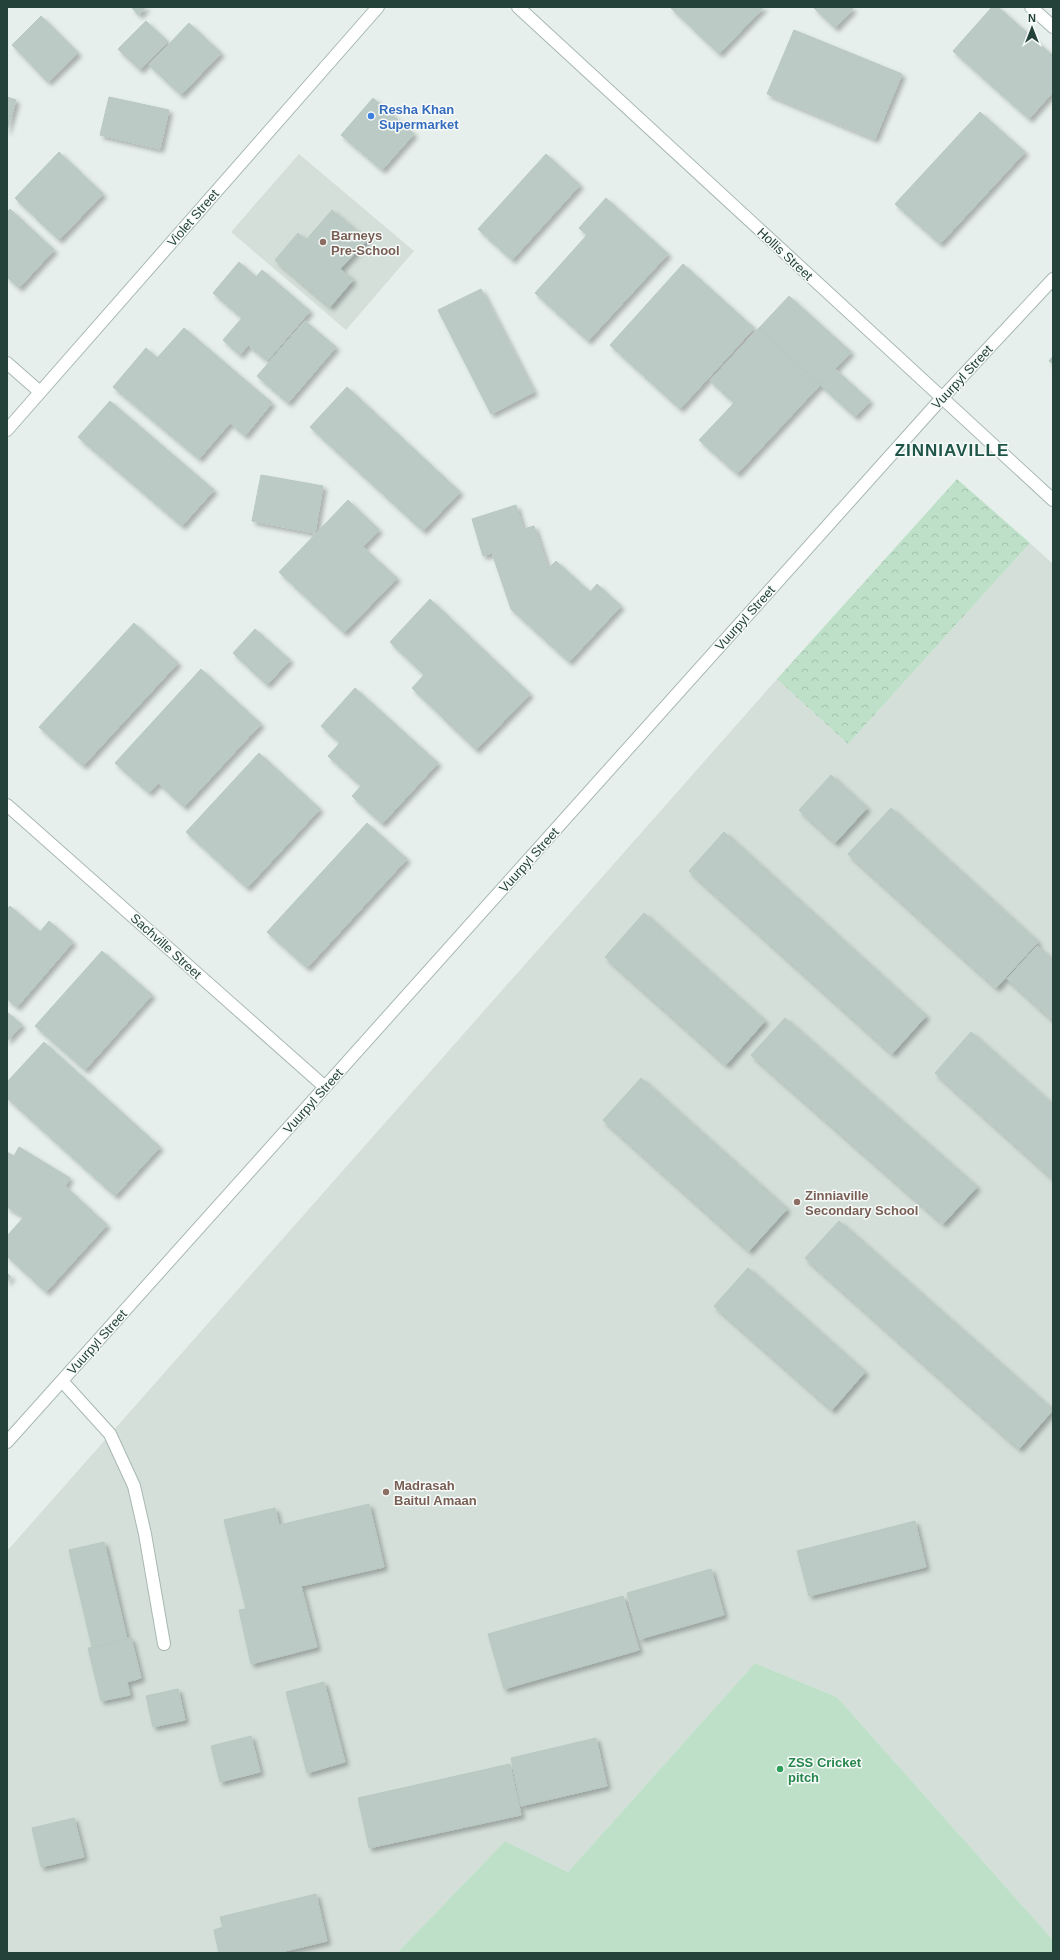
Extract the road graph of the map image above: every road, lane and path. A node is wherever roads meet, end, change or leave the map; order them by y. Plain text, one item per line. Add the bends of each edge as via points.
1 (378, 7) edge
2 (518, 7) edge
3 (1030, 7) edge
4 (1053, 27) edge
5 (1053, 279) edge
6 (7, 364) edge
7 (40, 392) junction
8 (941, 399) junction
9 (7, 430) edge
10 (1053, 500) edge
11 (7, 805) edge
12 (325, 1087) junction
13 (62, 1381) junction
14 (7, 1442) edge
15 (164, 1644) dead end

1 - 7 street, Violet Street
2 - 8 street, Hollis Street
3 - 4 street
5 - 8 street, Vuurpyl Street
6 - 7 street
7 - 9 street, Violet Street
8 - 10 street, Hollis Street
8 - 12 street, Vuurpyl Street
11 - 12 street, Sachville Street
12 - 13 street, Vuurpyl Street
13 - 14 street, Vuurpyl Street
13 - 15 street via 110,1434 134,1486

